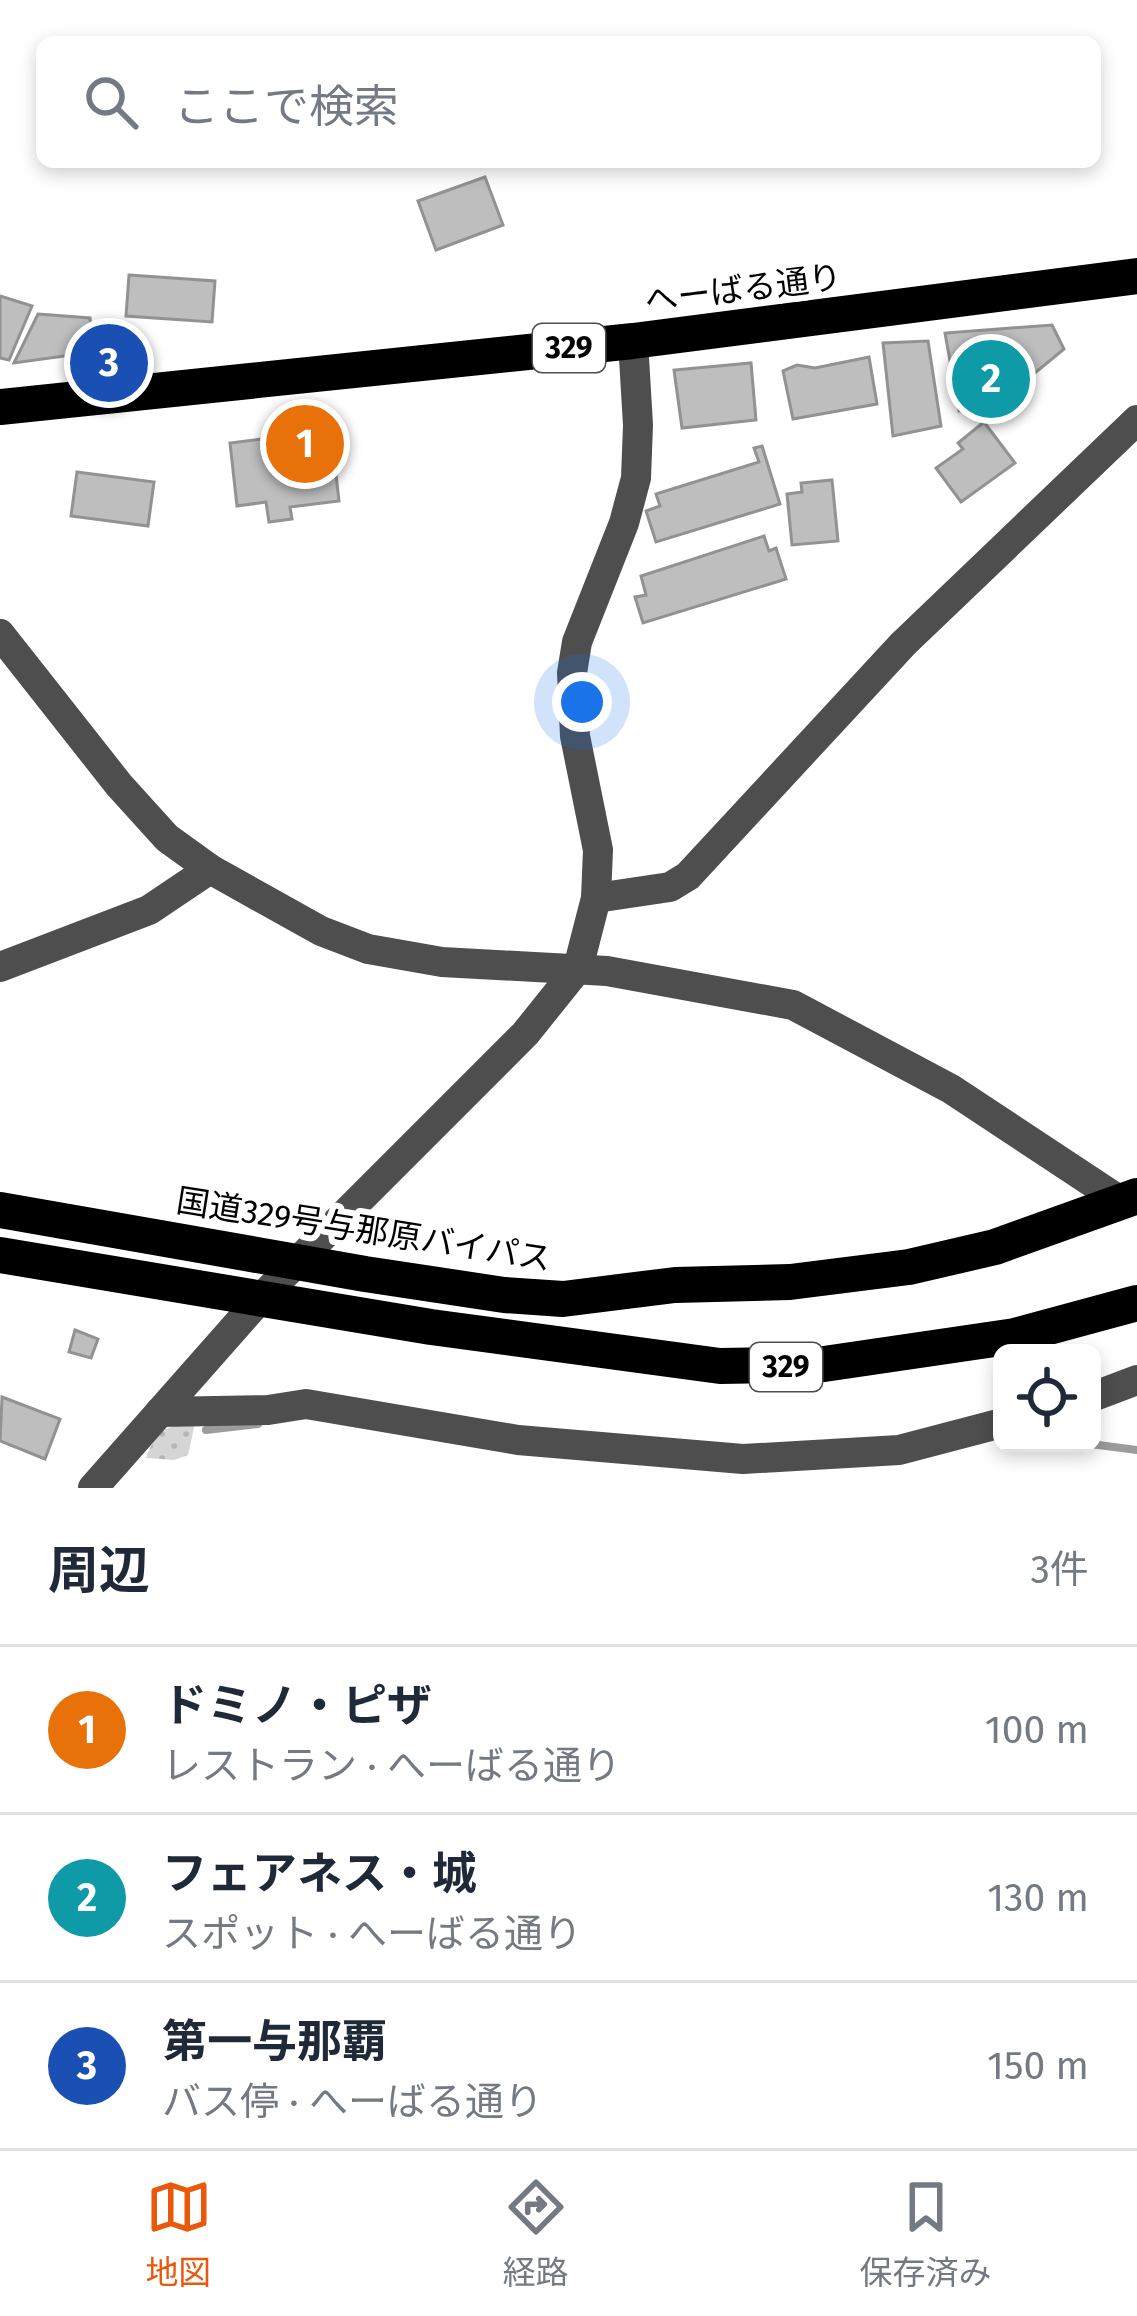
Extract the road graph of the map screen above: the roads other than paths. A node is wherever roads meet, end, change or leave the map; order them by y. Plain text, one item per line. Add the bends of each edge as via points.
1 (1137, 276) edge
2 (1066, 286) junction
3 (1137, 308) edge
4 (633, 340) junction
5 (0, 407) edge
6 (1137, 420) edge
7 (0, 634) edge
8 (209, 869) junction
9 (596, 898) junction
10 (0, 967) edge
11 (578, 968) junction
12 (1129, 1199) edge
13 (0, 1210) edge
14 (0, 1255) edge
15 (299, 1262) junction
16 (259, 1300) junction
17 (1137, 1303) edge
18 (1137, 1380) edge
19 (1101, 1394) edge
20 (160, 1412) junction
21 (993, 1425) edge
22 (94, 1488) edge

1 - 2 highway, へーばる通り / 329
2 - 3 highway via 1116,292
2 - 4 highway, へーばる通り / 329
4 - 5 highway, へーばる通り / 329
4 - 9 street via 636,478 572,673 575,736 598,850
6 - 9 street via 903,644 688,876 670,887
7 - 8 street via 118,784 167,838
8 - 10 street via 149,910
8 - 11 street via 368,949 442,962
9 - 11 street
11 - 12 street via 793,1005 951,1089
11 - 15 street via 525,1034
12 - 15 highway, 国道329号与那原バイパス via 995,1246 790,1282 563,1299
13 - 15 highway, 国道329号与那原バイパス
14 - 16 highway, 329
15 - 16 street
16 - 17 highway, 329 via 772,1367 1015,1336
16 - 20 street
18 - 19 street
20 - 21 street via 306,1404 518,1440 743,1459 898,1450
20 - 22 street

